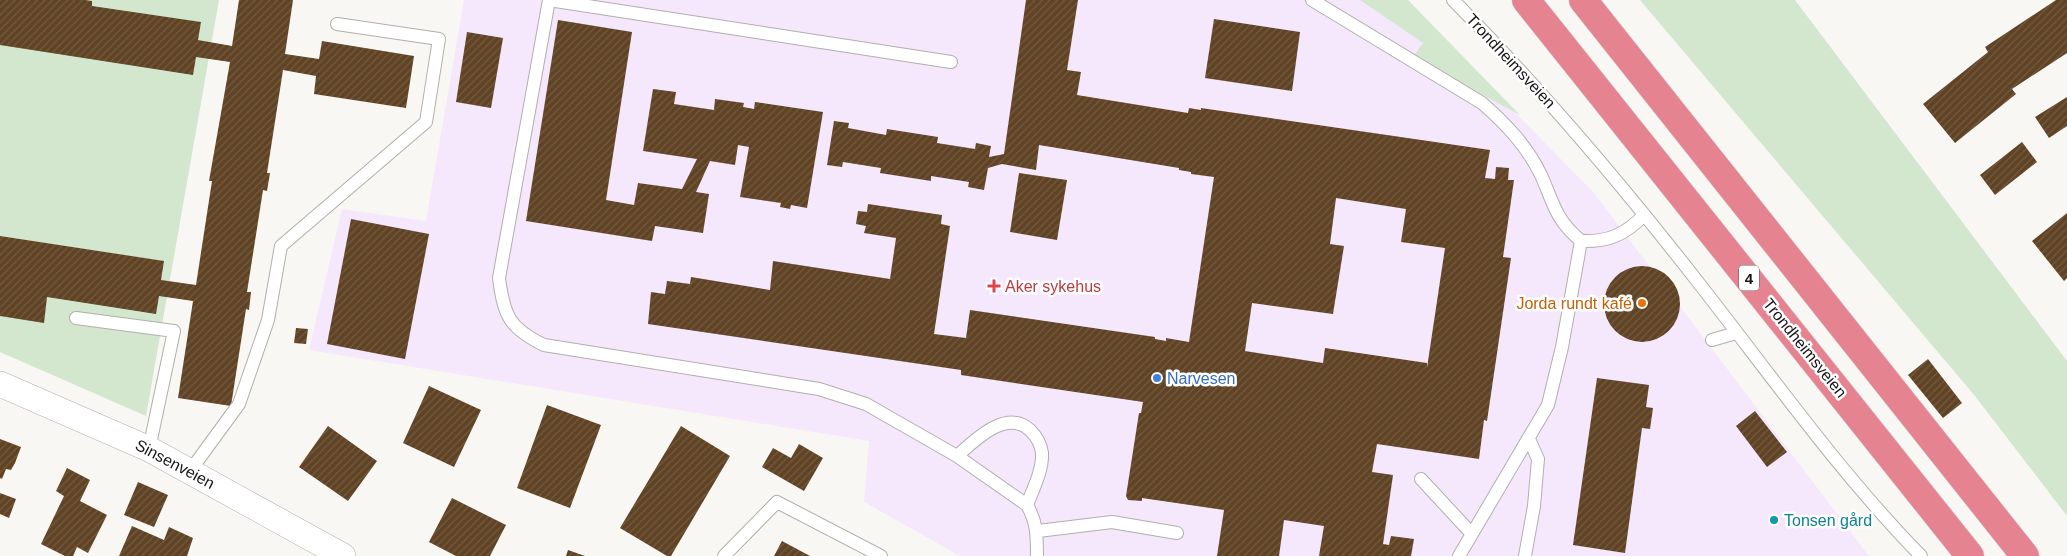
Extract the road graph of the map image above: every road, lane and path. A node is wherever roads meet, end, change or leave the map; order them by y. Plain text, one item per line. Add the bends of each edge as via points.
1 (549, 0) edge
2 (1312, 0) edge
3 (1453, 0) edge
4 (1526, 0) edge
5 (1583, 0) edge
6 (338, 24) dead end
7 (951, 62) dead end
8 (1644, 215) junction
9 (1581, 240) junction
10 (76, 318) dead end
11 (1736, 333) junction
12 (1712, 340) dead end
13 (0, 384) edge
14 (1529, 439) junction
15 (150, 449) junction
16 (957, 456) junction
17 (190, 470) junction
18 (1422, 479) dead end
19 (1027, 505) junction
20 (1038, 530) junction
21 (1177, 533) dead end
22 (1471, 533) junction
23 (343, 556) edge
24 (724, 556) edge
25 (881, 556) edge
26 (1037, 556) edge
27 (1459, 556) edge
28 (1525, 556) edge
29 (1921, 556) edge
30 (1970, 556) edge
31 (2025, 556) edge

1 - 7 lane
1 - 16 lane via 499,278 502,302 510,320 523,334 544,344 818,389 866,404
2 - 9 lane via 1482,103 1500,119 1527,151 1565,227
3 - 8 lane, Trondheimsveien via 1552,102
4 - 30 highway, Trondheimsveien / 4
5 - 31 highway
6 - 17 lane via 439,39 426,122 281,246 268,320 239,404
8 - 9 lane via 1614,239 1598,242
8 - 11 lane, Trondheimsveien
9 - 14 lane via 1548,405
10 - 15 lane via 174,331
11 - 12 lane
11 - 29 lane, Trondheimsveien via 1883,516
13 - 15 street, Sinsenveien
14 - 22 lane
14 - 28 lane via 1538,460
15 - 17 street, Sinsenveien
16 - 19 lane
16 - 19 lane via 1000,425 1014,423 1026,427 1036,436 1042,453
17 - 23 street, Sinsenveien
18 - 22 lane
19 - 20 lane
20 - 21 lane via 1112,522
20 - 26 lane
22 - 27 lane
24 - 25 lane via 777,502

